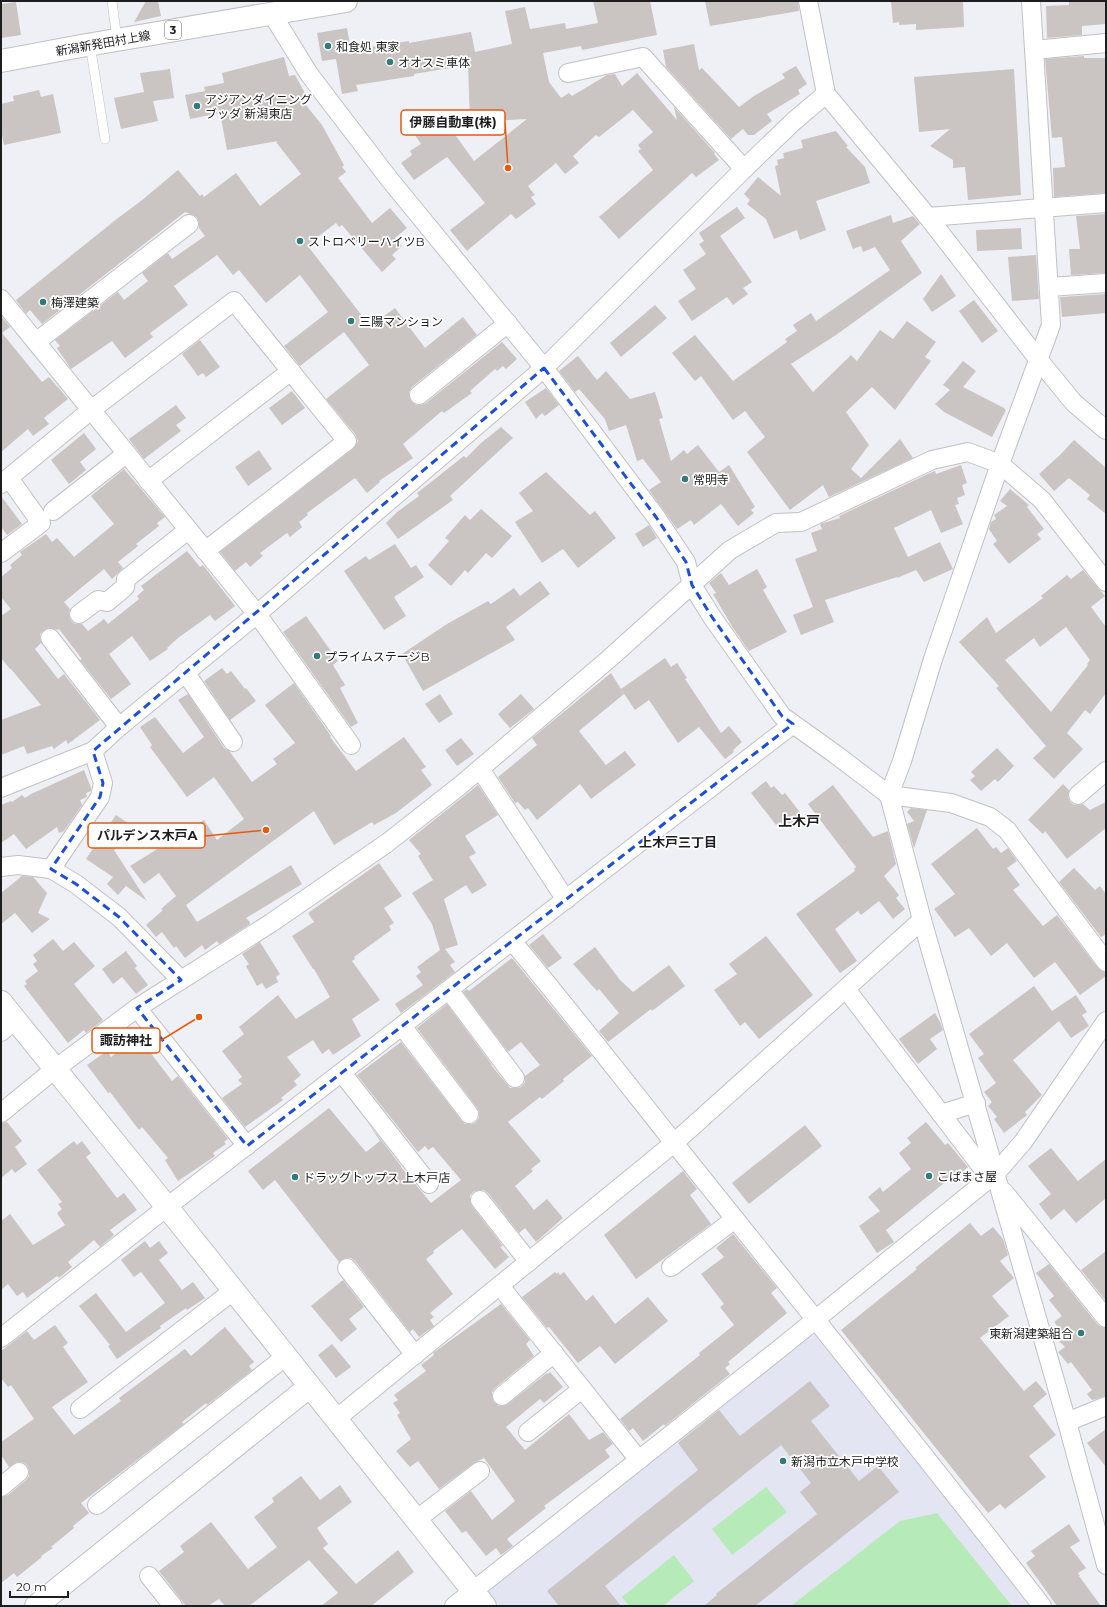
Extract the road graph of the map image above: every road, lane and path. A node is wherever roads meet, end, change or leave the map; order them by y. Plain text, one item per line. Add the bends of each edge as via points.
1 (112, 1) edge
2 (346, 1) edge
3 (808, 1) edge
4 (1031, 1) edge
5 (272, 14) junction
6 (117, 40) junction
7 (1106, 43) edge
8 (90, 44) junction
9 (1034, 50) junction
10 (1, 61) edge
11 (568, 73) dead end
12 (826, 94) junction
13 (106, 139) dead end
14 (744, 169) junction
15 (1106, 203) edge
16 (1044, 208) junction
17 (928, 217) junction
18 (189, 224) dead end
19 (1106, 283) edge
20 (1049, 287) junction
21 (1, 299) edge
22 (508, 324) junction
23 (36, 342) junction
24 (1038, 359) junction
25 (544, 368) junction
26 (291, 371) junction
27 (419, 395) dead end
28 (91, 410) junction
29 (1106, 430) edge
30 (126, 454) junction
31 (1000, 464) junction
32 (5, 481) edge
33 (148, 481) junction
34 (53, 511) dead end
35 (188, 530) junction
36 (205, 550) junction
37 (1, 552) edge
38 (1106, 582) edge
39 (692, 585) junction
40 (79, 614) dead end
41 (257, 614) junction
42 (50, 638) dead end
43 (185, 672) junction
44 (793, 724) junction
45 (119, 727) junction
46 (233, 742) dead end
47 (351, 745) dead end
48 (93, 751) junction
49 (480, 769) junction
50 (1106, 772) edge
51 (1, 788) edge
52 (888, 795) junction
53 (1078, 795) dead end
54 (1, 867) edge
55 (51, 869) junction
56 (566, 900) junction
57 (922, 920) junction
58 (512, 941) junction
59 (1106, 962) edge
60 (181, 980) junction
61 (846, 989) junction
62 (449, 990) junction
63 (1, 1002) edge
64 (136, 1008) junction
65 (1106, 1021) edge
66 (8, 1026) edge
67 (402, 1026) junction
68 (55, 1069) junction
69 (342, 1073) junction
70 (515, 1078) dead end
71 (976, 1103) junction
72 (1, 1113) edge
73 (469, 1114) dead end
74 (941, 1114) junction
75 (674, 1143) junction
76 (247, 1146) junction
77 (995, 1179) junction
78 (429, 1184) dead end
79 (480, 1200) dead end
80 (167, 1207) junction
81 (735, 1219) junction
82 (529, 1262) junction
83 (347, 1268) dead end
84 (671, 1268) dead end
85 (500, 1286) junction
86 (233, 1291) junction
87 (1106, 1318) edge
88 (816, 1319) junction
89 (1, 1338) edge
90 (554, 1353) junction
91 (415, 1355) junction
92 (285, 1357) junction
93 (310, 1387) junction
94 (582, 1389) junction
95 (502, 1396) dead end
96 (1106, 1406) edge
97 (80, 1409) dead end
98 (336, 1419) junction
99 (1067, 1422) junction
100 (528, 1432) dead end
101 (638, 1460) junction
102 (480, 1471) dead end
103 (19, 1472) dead end
104 (1, 1487) edge
105 (97, 1505) dead end
106 (416, 1520) junction
107 (1104, 1542) edge
108 (1106, 1565) edge
109 (149, 1576) dead end
110 (479, 1599) edge
111 (36, 1606) edge
112 (173, 1606) edge
113 (454, 1606) edge
114 (1042, 1606) edge

1 - 6 lane
2 - 5 street, 新潟新発田村上線 / 3
3 - 12 street
4 - 9 street
5 - 6 street, 新潟新発田村上線 / 3
5 - 22 street via 334,107
6 - 8 street, 新潟新発田村上線 / 3
7 - 9 street
8 - 10 street, 新潟新発田村上線 / 3
8 - 13 lane
9 - 16 street
11 - 14 street via 643,58
12 - 14 street
12 - 17 street
14 - 25 street
15 - 16 street
16 - 17 street
16 - 20 street
17 - 24 street
18 - 23 street
19 - 20 street
20 - 24 street via 1051,325
21 - 23 street
22 - 25 street
22 - 27 street
23 - 28 street
24 - 29 street via 1074,403
24 - 31 street
25 - 39 street via 656,517 686,562
25 - 41 street
26 - 28 street via 234,301
26 - 33 street
26 - 36 street via 347,441
28 - 30 street
28 - 32 street
30 - 33 street
30 - 34 street
31 - 38 street via 1042,500
31 - 39 street via 968,452 932,460 801,522 776,523 730,550
31 - 52 street via 933,659 902,761
32 - 37 street via 41,523
33 - 35 street
35 - 36 street
35 - 40 street via 126,579 125,588 107,602 98,600
36 - 41 street
39 - 44 street via 782,716
39 - 49 street
41 - 43 street
41 - 47 street
42 - 45 street
43 - 45 street
43 - 46 street
44 - 52 street
44 - 56 street
45 - 48 street
48 - 51 street
48 - 55 street via 103,783 100,797
49 - 56 street
49 - 60 street via 387,843 272,923
50 - 53 street
52 - 57 street
52 - 59 street via 951,803 990,817 1008,830
54 - 55 street via 18,865
55 - 60 street via 76,884 119,917
56 - 58 street
57 - 61 street
57 - 71 street
58 - 62 street
58 - 75 street
60 - 64 street
61 - 74 street
61 - 75 street
62 - 67 street
62 - 70 street
63 - 66 street
64 - 68 street
64 - 76 street
65 - 77 street
66 - 68 street
67 - 69 street
67 - 73 street
68 - 72 street
68 - 80 street
69 - 76 street
69 - 78 street
71 - 74 street
71 - 77 street
74 - 77 street
75 - 81 street
75 - 82 street
76 - 80 street
77 - 87 street
77 - 88 street
77 - 99 street
79 - 82 street
80 - 86 street
80 - 89 street
81 - 84 street
81 - 88 street
82 - 85 street
83 - 91 street
85 - 90 street
85 - 91 street
86 - 92 street
86 - 97 street
88 - 101 street
88 - 114 street
90 - 94 street
90 - 95 street
91 - 98 street
92 - 93 street
92 - 105 street
93 - 98 street
93 - 111 street
94 - 100 street
94 - 101 street
96 - 99 street
98 - 106 street
99 - 107 street
101 - 110 street
102 - 106 street
103 - 104 street
106 - 110 street
107 - 108 street
109 - 112 street
110 - 113 street

